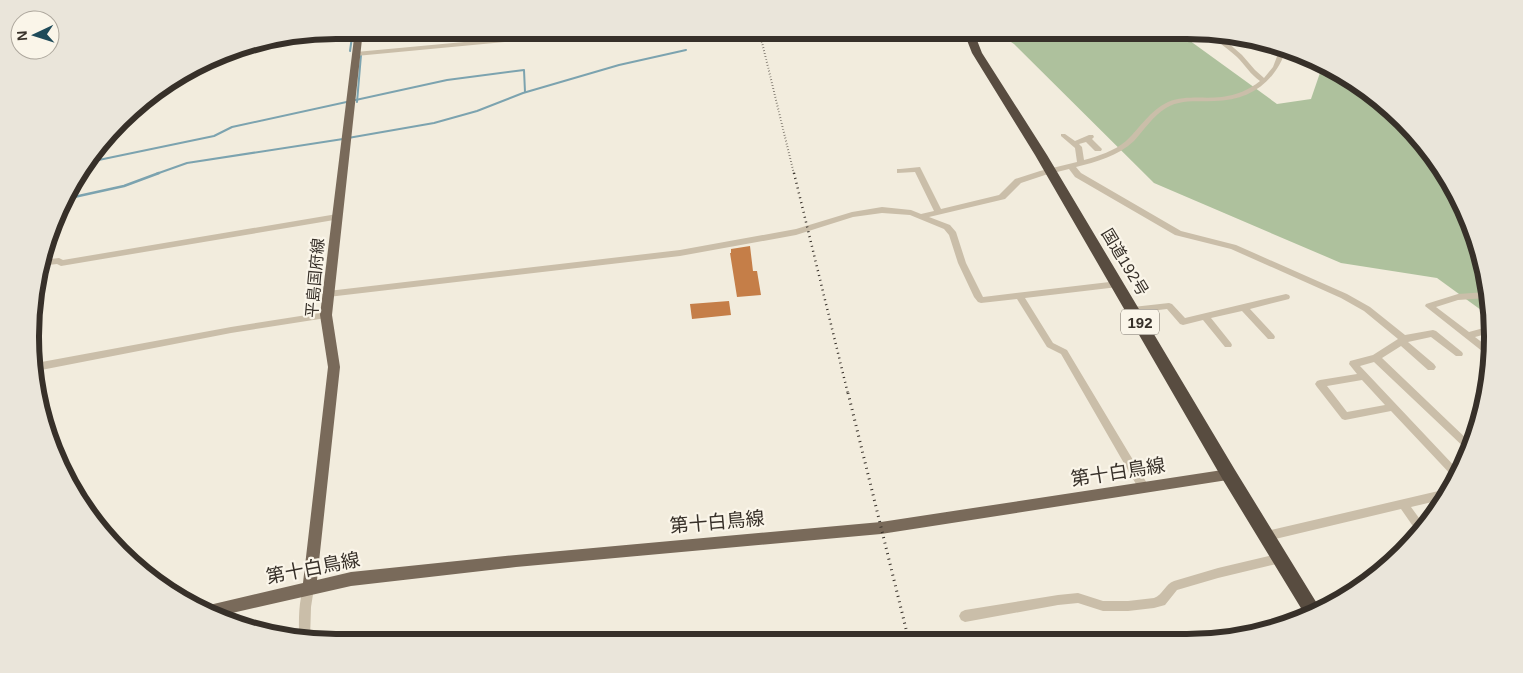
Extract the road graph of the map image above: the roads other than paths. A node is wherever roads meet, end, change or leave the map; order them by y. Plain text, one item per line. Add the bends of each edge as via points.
1 (358, 39) edge
2 (498, 39) edge
3 (972, 39) edge
4 (1220, 40) edge
5 (356, 54) junction
6 (1282, 55) edge
7 (1265, 81) junction
8 (1062, 135) dead end
9 (1074, 144) junction
10 (1098, 148) dead end
11 (1081, 164) junction
12 (1071, 166) junction
13 (1050, 170) junction
14 (900, 171) dead end
15 (938, 212) junction
16 (924, 216) junction
17 (337, 217) junction
18 (48, 262) edge
19 (1118, 284) junction
20 (328, 294) junction
21 (1482, 295) edge
22 (1286, 296) dead end
23 (1020, 297) junction
24 (1243, 307) junction
25 (1133, 310) junction
26 (326, 315) junction
27 (1205, 317) junction
28 (1484, 331) edge
29 (1468, 336) junction
30 (1271, 337) dead end
31 (1403, 340) junction
32 (1228, 345) dead end
33 (1484, 349) edge
34 (1459, 354) dead end
35 (1376, 358) junction
36 (40, 366) edge
37 (1431, 367) dead end
38 (1364, 376) junction
39 (1393, 408) junction
40 (1464, 443) edge
41 (1452, 471) edge
42 (1229, 475) junction
43 (1144, 488) junction
44 (1437, 497) edge
45 (1404, 505) junction
46 (1418, 524) edge
47 (1268, 536) junction
48 (1281, 558) junction
49 (309, 588) junction
50 (1310, 607) edge
51 (217, 609) edge
52 (965, 616) dead end
53 (305, 633) edge

1 - 5 main road, 平島国府線
2 - 5 street
3 - 13 highway, 国道192号 / 192
4 - 7 street via 1238,54 1254,75
5 - 17 main road, 平島国府線
6 - 7 street
7 - 11 street via 1224,99 1192,98 1168,104 1128,144
8 - 9 street
9 - 10 street via 1089,138
9 - 11 street via 1078,147
11 - 12 street
12 - 13 street
12 - 31 street via 1078,174 1178,232 1233,247 1344,296 1367,309
13 - 15 street via 1015,182 1002,197
13 - 19 highway, 国道192号 / 192
14 - 15 street via 917,169
15 - 16 street
16 - 20 street via 900,210 882,210 852,215 796,232 680,253
16 - 23 street via 947,227 953,234 962,263 981,300
17 - 18 street via 114,255
17 - 20 main road, 平島国府線
19 - 23 street
19 - 25 highway, 国道192号 / 192
20 - 26 main road, 平島国府線
21 - 29 street via 1458,297 1429,306
22 - 24 street
23 - 43 street via 1050,345 1064,352
24 - 27 street
24 - 30 street
25 - 27 street via 1169,306 1183,322
25 - 42 highway, 国道192号 / 192
26 - 36 street
26 - 49 main road, 平島国府線 via 334,367
27 - 32 street
28 - 29 street
29 - 33 street
31 - 34 street via 1433,333
31 - 35 street
31 - 37 street
35 - 38 street via 1353,364
35 - 40 street
38 - 39 street
38 - 39 street via 1320,384 1345,416
39 - 41 street
42 - 43 main road, 第十白鳥線
42 - 47 highway, 国道192号 / 192
43 - 49 main road, 第十白鳥線 via 881,528 516,561 351,579
44 - 45 street
45 - 46 street
45 - 47 street
47 - 48 highway, 国道192号 / 192
48 - 50 highway, 国道192号 / 192
48 - 52 street via 1174,586 1161,601 1154,603 1103,606 1078,598
49 - 51 main road, 第十白鳥線
49 - 53 street

